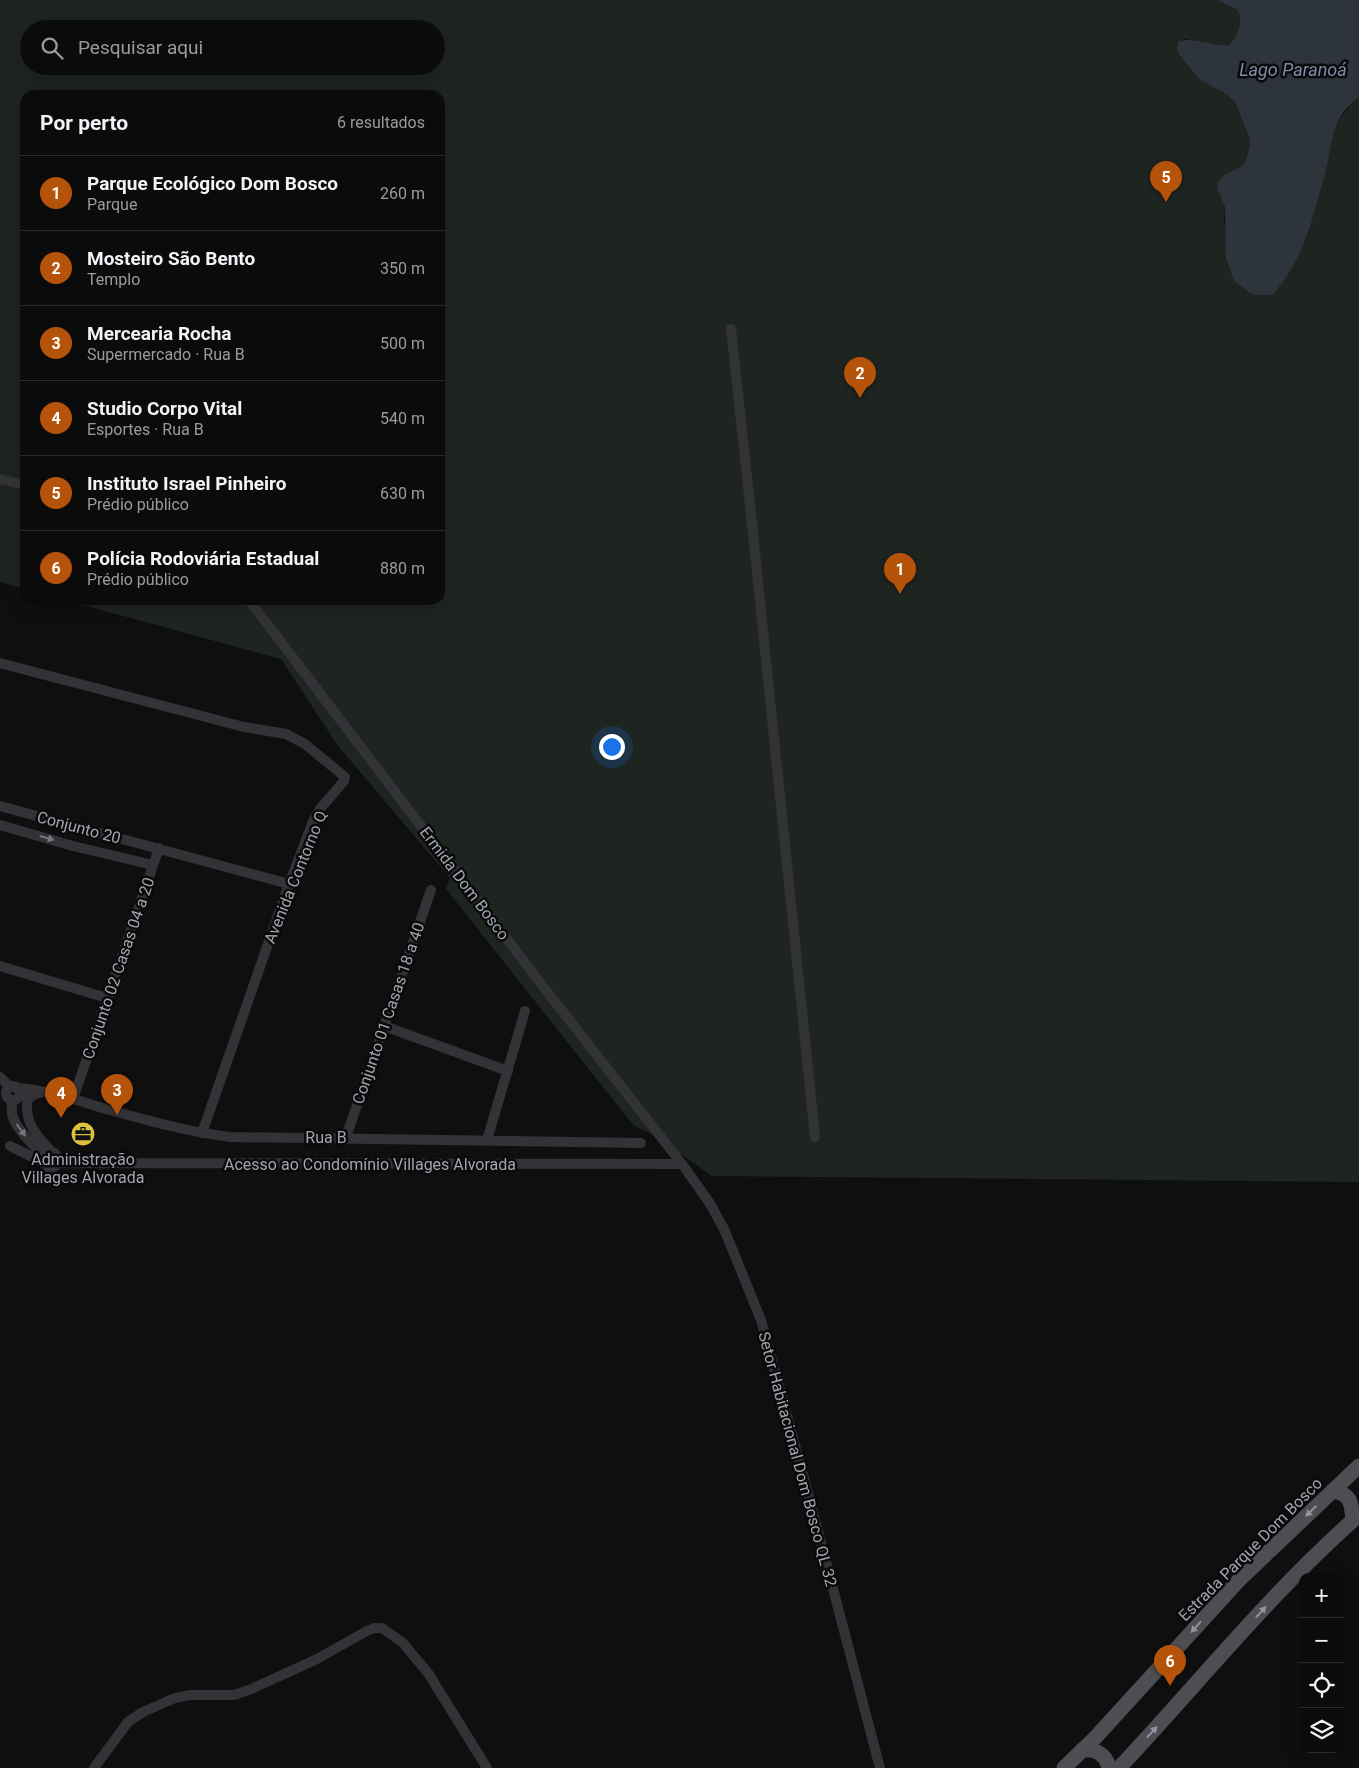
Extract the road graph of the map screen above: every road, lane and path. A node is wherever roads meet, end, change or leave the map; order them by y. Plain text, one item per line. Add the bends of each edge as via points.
1 (731, 329) dead end
2 (0, 478) edge
3 (20, 484) edge
4 (253, 605) edge
5 (0, 663) edge
6 (0, 806) edge
7 (0, 825) edge
8 (159, 848) junction
9 (153, 865) junction
10 (289, 884) junction
11 (431, 890) dead end
12 (0, 966) edge
13 (107, 998) junction
14 (525, 1011) dead end
15 (384, 1026) junction
16 (508, 1071) junction
17 (0, 1077) edge
18 (42, 1092) junction
19 (11, 1095) edge
20 (73, 1099) junction
21 (28, 1103) junction
22 (202, 1133) junction
23 (815, 1137) dead end
24 (346, 1138) junction
25 (487, 1140) junction
26 (641, 1143) dead end
27 (5, 1145) edge
28 (44, 1156) junction
29 (58, 1163) junction
30 (682, 1164) junction
31 (1359, 1466) edge
32 (1332, 1491) junction
33 (1356, 1517) edge
34 (1082, 1750) junction
35 (94, 1768) edge
36 (487, 1768) edge
37 (880, 1768) edge
38 (1064, 1768) edge
39 (1109, 1768) edge
40 (1119, 1768) edge

1 - 23 street
2 - 3 street
4 - 30 street, Ermida Dom Bosco
5 - 10 street, Avenida Contorno Q via 234,725 286,734 305,744 345,779 314,820
6 - 8 street, Conjunto 20
7 -> 9 street, Conjunto 20
8 - 9 street, Conjunto 02 Casas 04 a 20
8 - 10 street, Conjunto 20
9 - 13 street, Conjunto 02 Casas 04 a 20
10 - 22 street, Avenida Contorno Q
11 - 15 street, Conjunto 01 Casas 18 a 40
12 - 13 street
13 - 20 street, Conjunto 02 Casas 04 a 20
14 - 16 street
15 - 16 street
15 - 24 street, Conjunto 01 Casas 18 a 40
16 - 25 street
17 - 19 street
18 - 19 street, Rua B
18 - 20 street, Rua B
18 - 21 street via 33,1095
19 - 21 street
19 - 21 street via 25,1094
19 -> 28 street via 15,1123
20 - 22 street, Rua B
21 - 28 street via 28,1118
22 - 24 street, Rua B via 230,1137
24 - 25 street, Rua B
25 - 26 street, Rua B
27 - 28 street
28 - 29 street via 58,1156
28 - 29 street, Acesso ao Condomínio Villages Alvorada via 47,1168
29 - 30 street, Acesso ao Condomínio Villages Alvorada
30 - 37 street, Setor Habitacional Dom Bosco QL 32 via 724,1228 761,1320
31 - 32 main road, Estrada Parque Dom Bosco
32 - 33 main road via 1341,1492 1349,1498
32 -> 34 main road, Estrada Parque Dom Bosco via 1240,1578
40 -> 33 main road via 1284,1588
34 - 38 main road, Estrada Parque Dom Bosco
34 - 39 main road via 1101,1754
35 - 36 street via 128,1722 143,1712 190,1695 234,1695 317,1658 365,1632 382,1628 402,1642 428,1673

